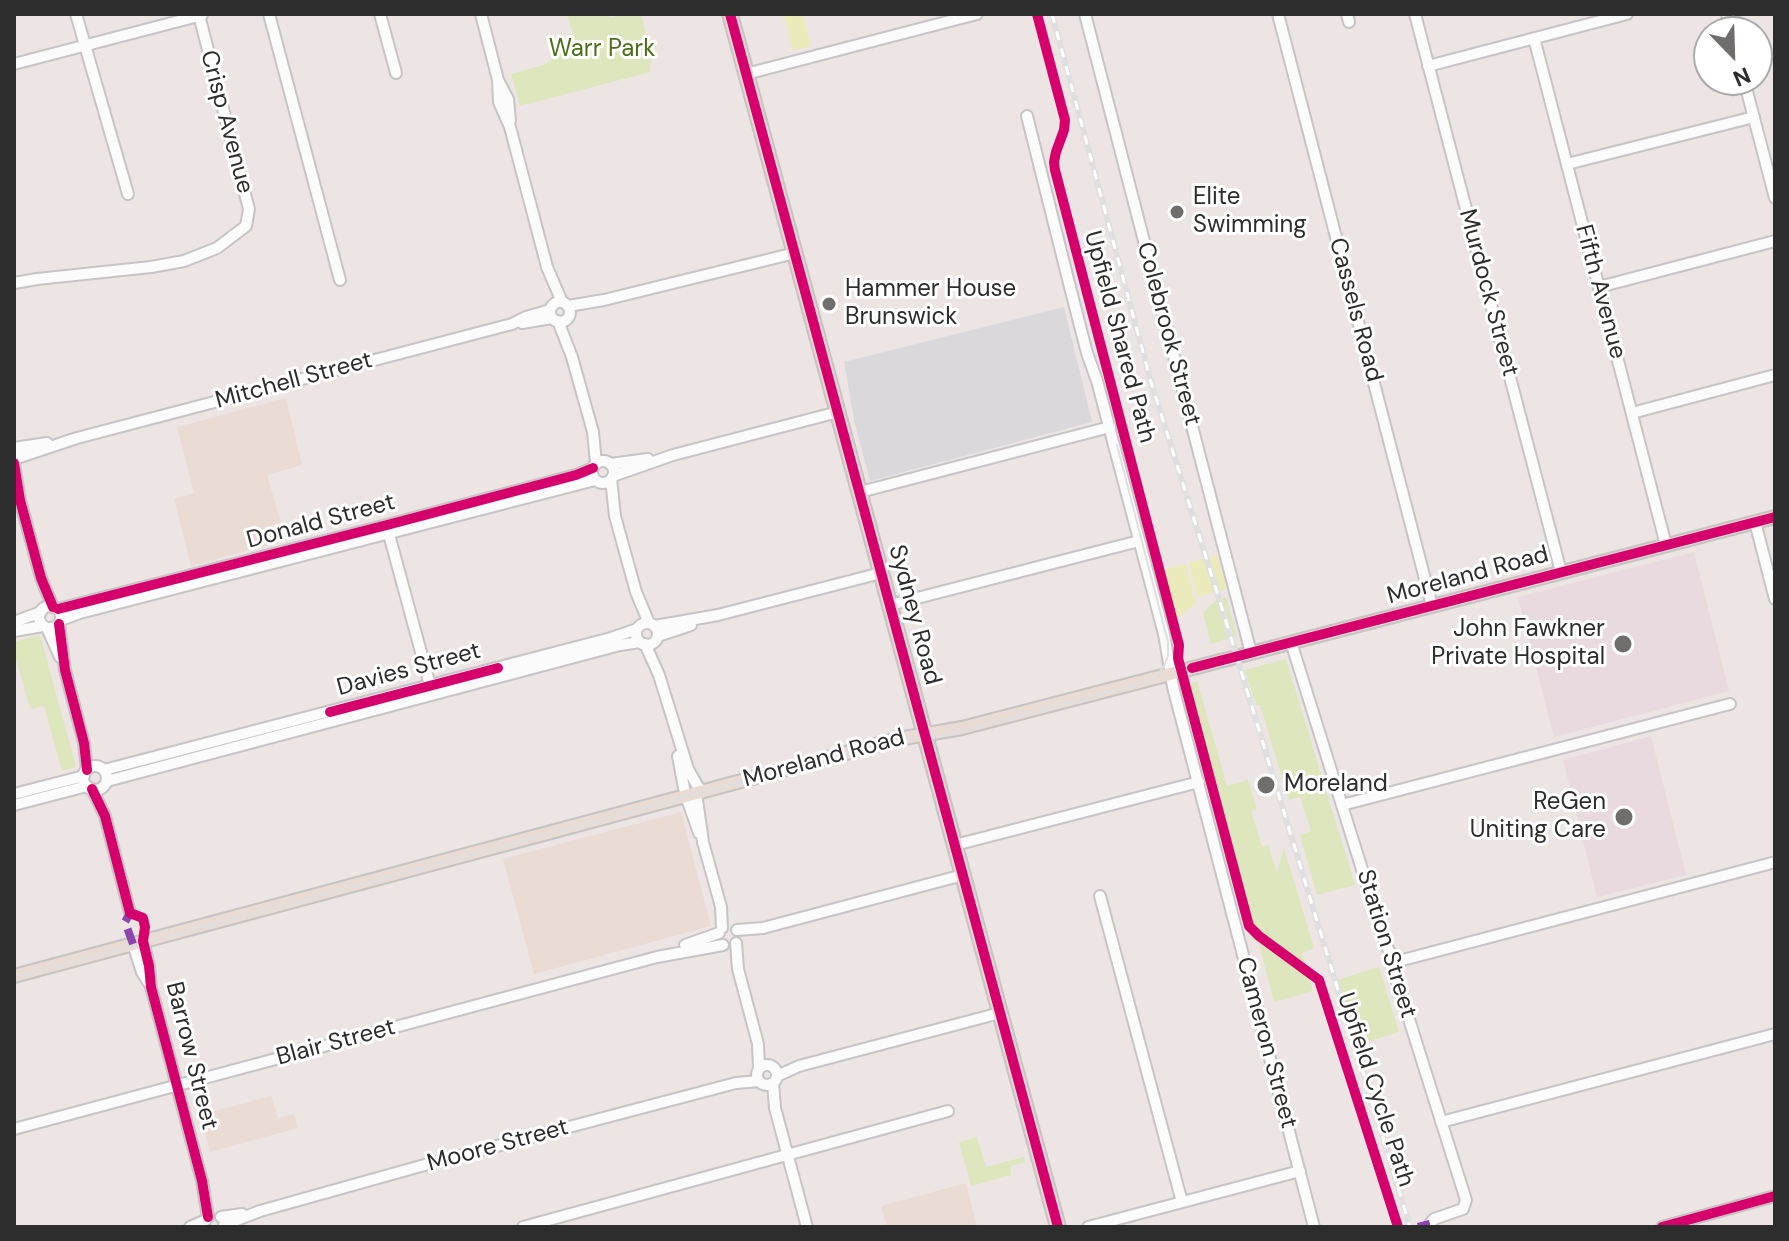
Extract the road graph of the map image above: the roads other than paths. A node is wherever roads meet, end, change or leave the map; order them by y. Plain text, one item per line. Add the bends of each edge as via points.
1 (76, 14) edge
2 (269, 14) edge
3 (380, 14) edge
4 (481, 14) edge
5 (730, 14) edge
6 (977, 14) edge
7 (1085, 14) edge
8 (1278, 14) edge
9 (1415, 14) edge
10 (1627, 14) edge
11 (199, 15) edge
12 (1534, 38) junction
13 (85, 45) junction
14 (14, 64) edge
15 (1428, 66) junction
16 (396, 73) dead end
17 (746, 74) junction
18 (1748, 96) edge
19 (1027, 116) dead end
20 (1754, 117) junction
21 (1567, 164) junction
22 (128, 194) dead end
23 (1775, 198) edge
24 (1775, 241) edge
25 (795, 253) junction
26 (340, 280) dead end
27 (14, 283) edge
28 (1599, 287) junction
29 (560, 312) junction
30 (1775, 375) edge
31 (838, 412) junction
32 (1632, 413) junction
33 (1110, 427) junction
34 (15, 456) edge
35 (603, 472) junction
36 (14, 489) edge
37 (860, 492) junction
38 (20, 500) junction
39 (1775, 517) edge
40 (1755, 522) junction
41 (388, 529) junction
42 (1139, 541) junction
43 (1666, 545) junction
44 (1561, 572) junction
45 (881, 573) junction
46 (1775, 599) edge
47 (890, 605) junction
48 (1432, 606) junction
49 (51, 617) junction
50 (14, 622) edge
51 (14, 631) edge
52 (647, 633) junction
53 (1291, 642) junction
54 (1251, 653) junction
55 (1170, 674) junction
56 (431, 689) junction
57 (1730, 704) dead end
58 (675, 734) junction
59 (925, 735) junction
60 (95, 778) junction
61 (1199, 782) junction
62 (695, 793) junction
63 (14, 794) edge
64 (14, 805) edge
65 (1342, 805) junction
66 (955, 845) junction
67 (1772, 863) dead end
68 (963, 875) junction
69 (1100, 896) dead end
70 (130, 913) dead end
71 (730, 934) junction
72 (138, 943) junction
73 (723, 945) junction
74 (657, 957) junction
75 (1395, 962) junction
76 (738, 969) junction
77 (14, 976) edge
78 (1000, 1013) junction
79 (1775, 1034) edge
80 (766, 1075) junction
81 (177, 1085) junction
82 (948, 1111) dead end
83 (1441, 1122) junction
84 (14, 1129) edge
85 (788, 1155) junction
86 (1300, 1171) junction
87 (1775, 1196) edge
88 (1182, 1202) junction
89 (215, 1221) edge
90 (1430, 1225) edge
91 (190, 1227) edge
92 (523, 1227) edge
93 (807, 1227) edge
94 (1058, 1227) edge
95 (1088, 1227) edge
96 (1314, 1227) edge
97 (1662, 1227) edge

1 - 13 street
2 - 26 street
3 - 16 street
4 - 29 street via 499,102
5 - 17 highway, Sydney Road
6 - 17 street
7 - 54 street, Colebrook Street
8 - 48 street, Cassels Road
9 - 15 street, Murdock Street
10 - 12 street
11 - 13 street
11 - 27 street, Crisp Avenue via 249,209 246,226 206,254 168,265
12 - 15 street
12 - 21 street, Fifth Avenue
13 - 14 street
13 - 22 street
15 - 44 street, Murdock Street
17 - 25 highway, Sydney Road
18 - 20 street
19 - 33 street, Cameron Street
20 - 21 street
20 - 23 street
21 - 28 street, Fifth Avenue
24 - 28 street
25 - 29 street, Mitchell Street
25 - 31 highway, Sydney Road
28 - 32 street, Fifth Avenue
29 - 34 street, Mitchell Street
29 - 35 street
30 - 32 street
31 - 35 street, Donald Street
31 - 37 highway, Sydney Road
32 - 43 street, Fifth Avenue
33 - 37 street
33 - 42 street, Cameron Street
34 - 38 street
35 - 41 street, Donald Street via 576,475
35 - 52 street
36 - 38 street
37 - 45 highway, Sydney Road
38 - 49 street
39 - 40 main road, Moreland Road
40 - 43 main road, Moreland Road
40 - 46 street
41 - 49 street, Donald Street
41 - 56 street
42 - 47 street
42 - 55 street, Cameron Street
43 - 44 main road, Moreland Road
44 - 48 main road, Moreland Road
45 - 47 highway, Sydney Road
45 - 52 street, Davies Street
47 - 59 highway, Sydney Road
48 - 53 main road, Moreland Road
49 - 50 street, Donald Street
49 - 51 street, Donald Street
49 - 60 street
52 - 56 street, Davies Street via 619,636
52 - 58 street
53 - 54 main road, Moreland Road
53 - 65 street, Station Street
54 - 55 main road, Moreland Road
55 - 59 main road, Moreland Road
55 - 61 street, Cameron Street
56 - 60 street, Davies Street
57 - 65 street
58 - 62 street via 680,770
58 - 62 street via 698,787
59 - 62 main road, Moreland Road
59 - 66 highway, Sydney Road
60 - 63 street, Davies Street
60 - 64 street, Davies Street
60 - 70 street
61 - 66 street
61 - 86 street, Cameron Street
62 - 71 street via 703,842
62 - 72 main road, Moreland Road
65 - 75 street, Station Street
66 - 68 highway, Sydney Road
67 - 75 street
68 - 71 street, Blair Street
68 - 78 highway, Sydney Road
69 - 88 street
71 - 73 street, Blair Street via 730,946
71 - 74 street, Blair Street
71 - 76 street
72 - 77 main road, Moreland Road
72 - 81 street, Barrow Street via 149,966
73 - 74 street, Blair Street
73 - 76 street
74 - 81 street, Blair Street
75 - 83 street, Station Street
76 - 80 street
78 - 80 street, Moore Street
78 - 94 highway, Sydney Road
79 - 83 street
80 - 85 street
80 - 89 street, Moore Street
81 - 84 street, Blair Street
81 - 89 street, Barrow Street
82 - 85 street
83 - 90 street, Station Street via 1465,1204
85 - 92 street
85 - 93 street
86 - 88 street
86 - 96 street, Cameron Street
87 - 97 street
88 - 95 street
89 - 91 street, Moore Street

